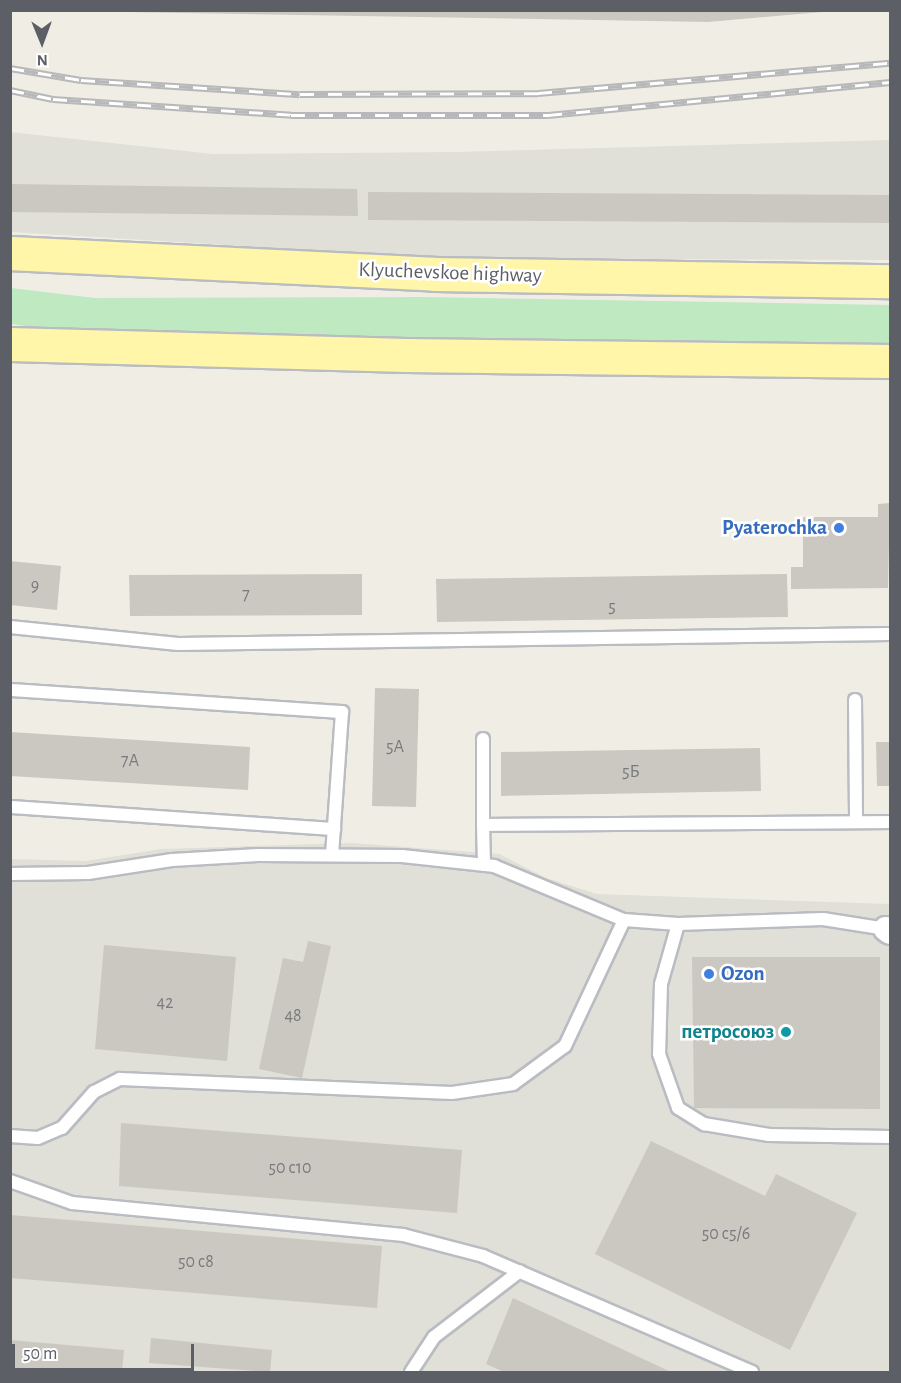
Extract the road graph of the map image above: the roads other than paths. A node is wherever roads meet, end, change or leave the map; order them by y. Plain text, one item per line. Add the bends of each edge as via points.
1 (10, 253) edge
2 (891, 281) edge
3 (10, 344) edge
4 (891, 361) edge
5 (10, 627) edge
6 (891, 634) edge
7 (10, 690) edge
8 (855, 700) dead end
9 (483, 739) dead end
10 (10, 807) edge
11 (856, 822) junction
12 (891, 822) edge
13 (483, 825) junction
14 (334, 829) junction
15 (332, 855) junction
16 (484, 865) junction
17 (10, 874) edge
18 (624, 920) junction
19 (678, 924) junction
20 (888, 931) edge
21 (10, 1136) edge
22 (891, 1137) edge
23 (10, 1181) edge
24 (520, 1271) junction
25 (411, 1372) edge
26 (752, 1372) edge

1 - 2 main road, Klyuchevskoe highway via 435,274
3 - 4 main road via 406,355
5 - 6 lane via 177,644
7 - 14 lane via 342,712
8 - 11 lane
9 - 13 lane
10 - 14 lane
11 - 12 lane
11 - 13 lane
13 - 16 lane
14 - 15 lane
15 - 16 lane via 402,855
15 - 17 lane via 247,855 172,860 88,873
16 - 18 lane via 597,906
18 - 19 lane
18 - 21 lane via 566,1046 513,1084 452,1093 120,1079 94,1092 62,1128 38,1138
19 - 20 lane via 824,919
19 - 22 lane via 662,984 659,1054 678,1108 704,1124 770,1135
23 - 24 lane via 72,1203 403,1234 483,1256
24 - 25 lane via 434,1336
24 - 26 lane

